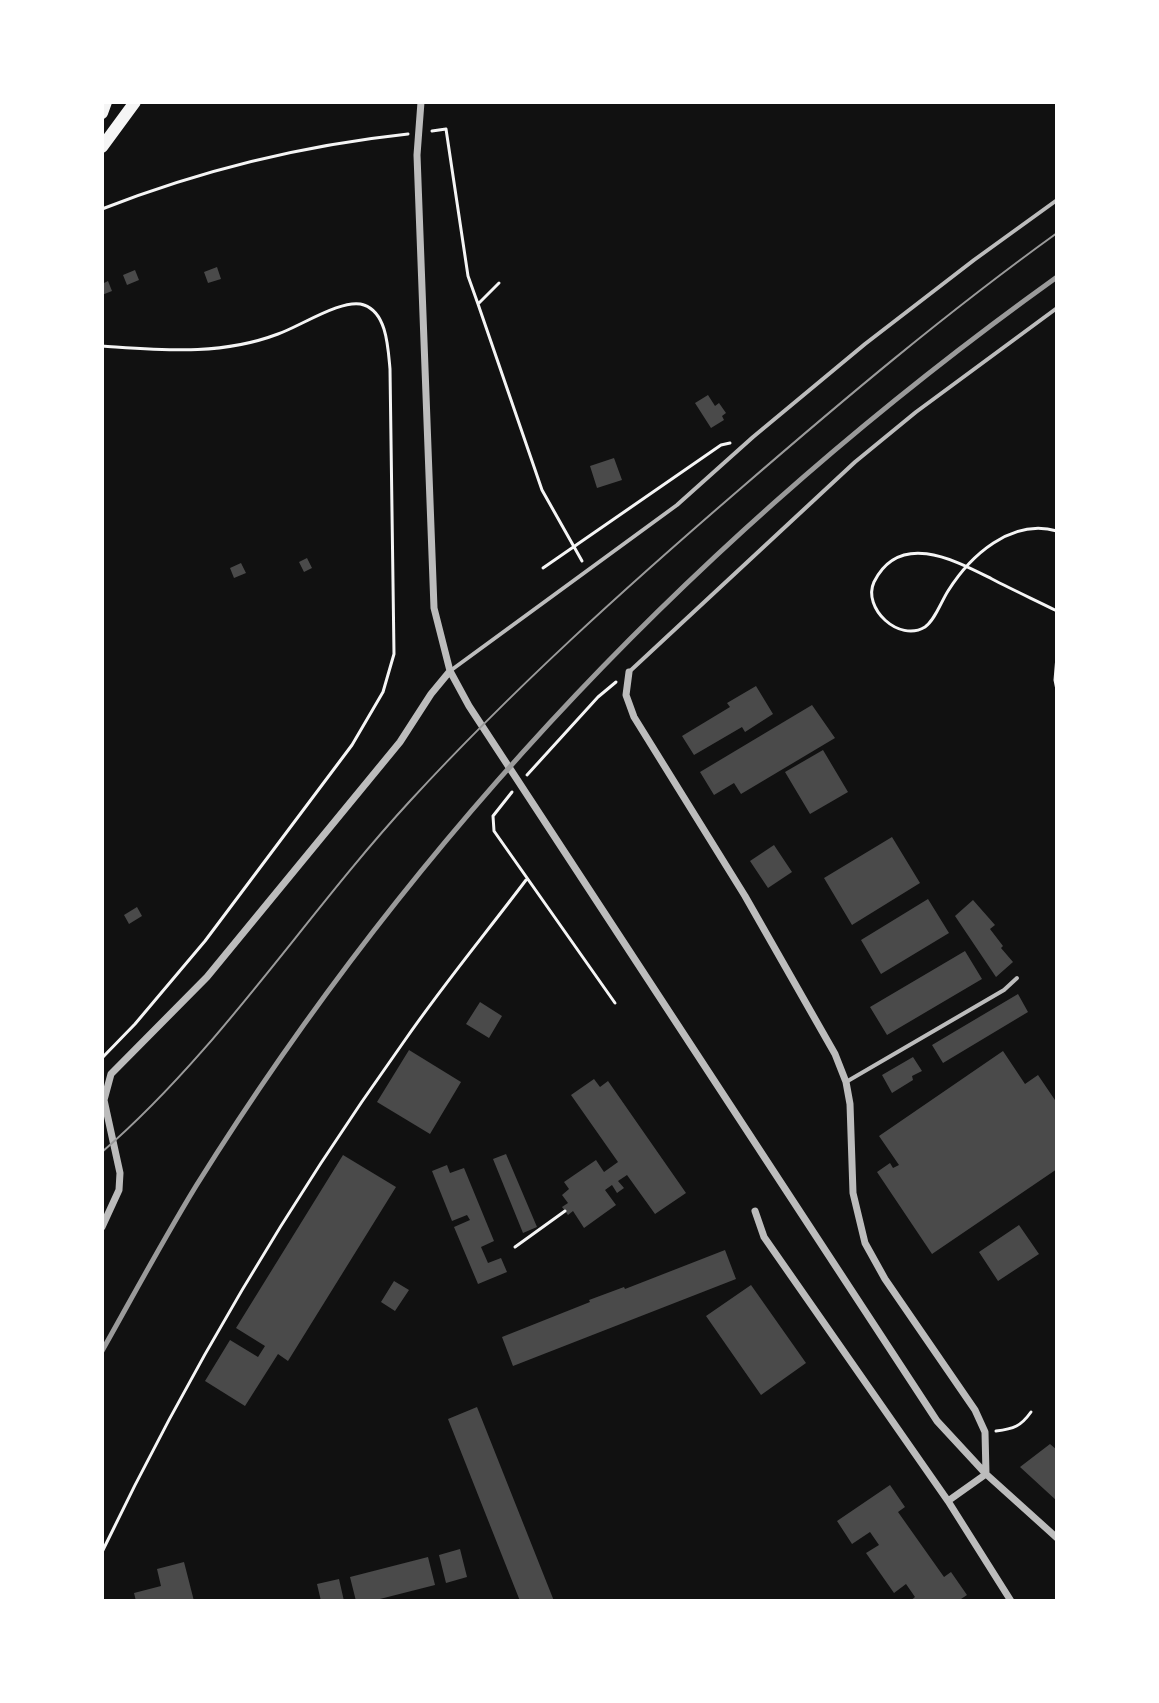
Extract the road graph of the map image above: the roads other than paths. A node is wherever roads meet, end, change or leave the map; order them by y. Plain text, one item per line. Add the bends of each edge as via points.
1 (106, 102) edge
2 (135, 102) edge
3 (421, 102) edge
4 (102, 113) edge
5 (102, 147) edge
6 (1057, 200) edge
7 (1057, 308) edge
8 (450, 671) junction
9 (629, 672) joint
10 (1017, 978) dead end
11 (846, 1082) junction
12 (755, 1211) dead end
13 (102, 1227) edge
14 (986, 1474) junction
15 (948, 1501) junction
16 (1057, 1538) edge
17 (1011, 1601) edge

1 - 4 highway
2 - 5 highway
3 - 8 street via 418,206 434,608
6 - 8 lane via 930,293 677,505
7 - 9 lane via 855,462
8 - 13 street via 400,742 207,977 111,1074 104,1100 119,1190
8 - 14 street via 937,1421
9 - 11 street via 626,695 634,717 745,896 830,1044
10 - 11 lane
11 - 14 street via 853,1193 865,1243 975,1410 985,1432
12 - 15 street via 764,1237
14 - 15 street
14 - 16 street
15 - 17 street

